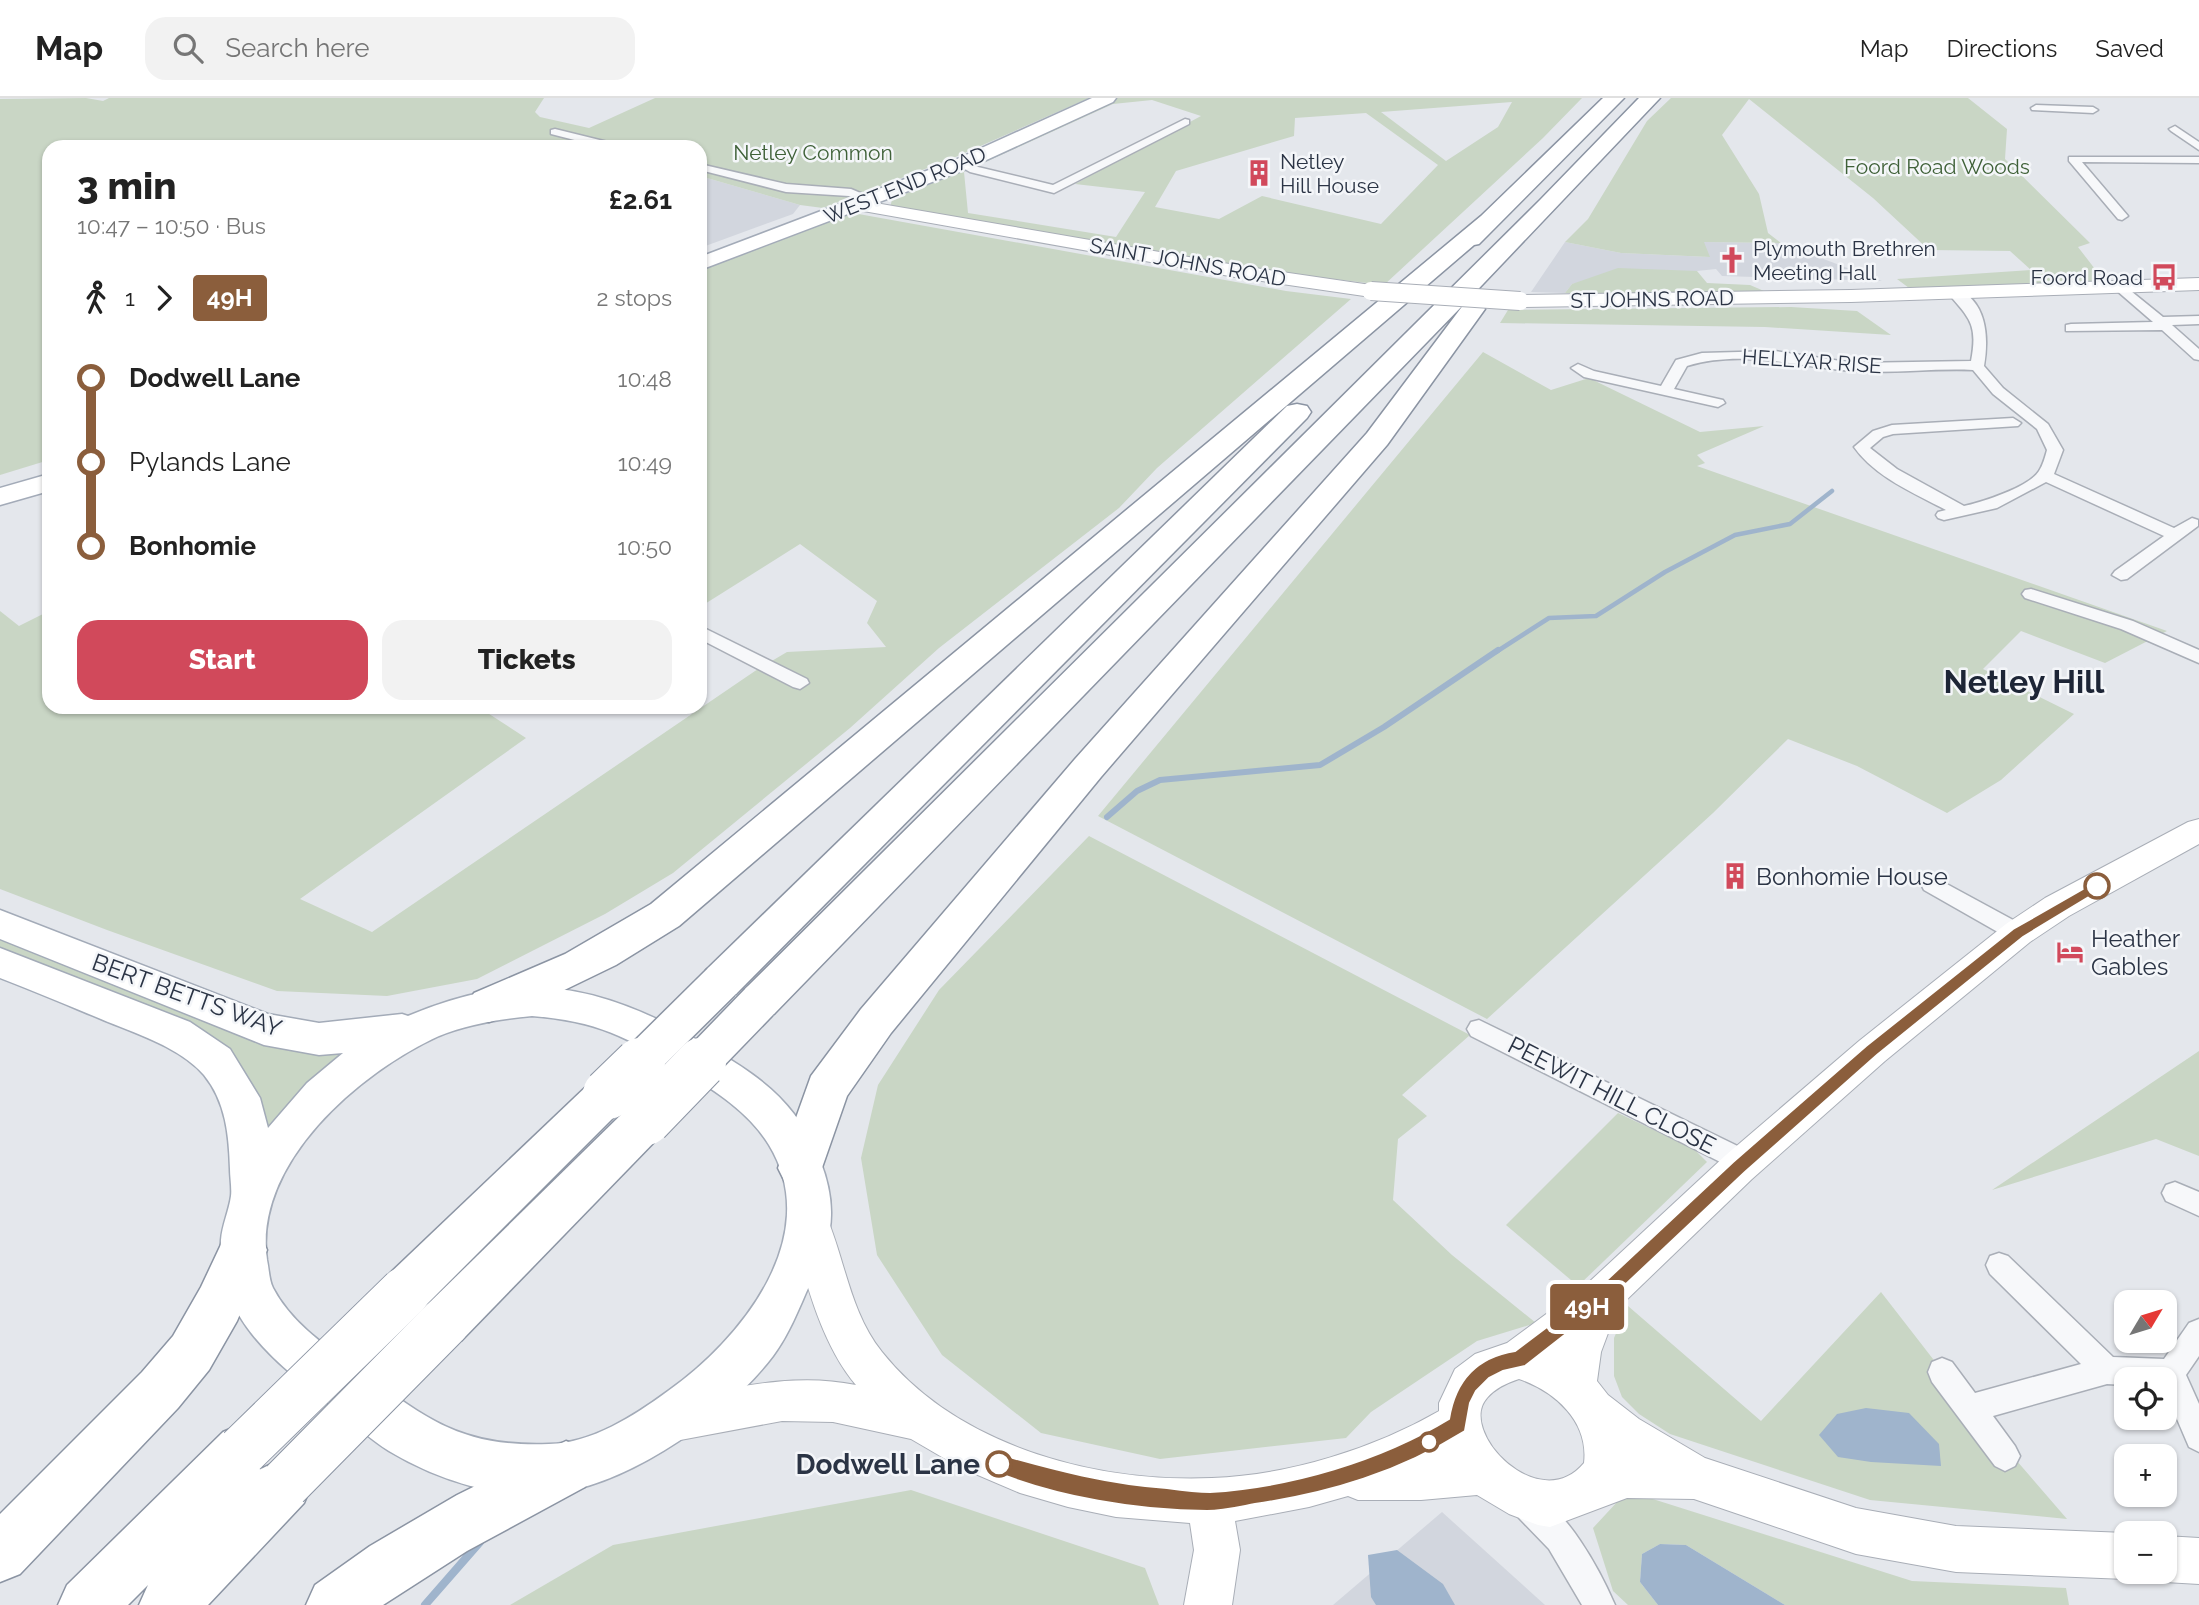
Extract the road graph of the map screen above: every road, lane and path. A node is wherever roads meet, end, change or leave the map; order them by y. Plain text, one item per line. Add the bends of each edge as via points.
1 (1107, 98) edge
2 (1614, 98) edge
3 (1650, 98) edge
4 (2023, 98) edge
5 (2036, 108) junction
6 (2093, 110) dead end
7 (2055, 120) dead end
8 (1185, 122) dead end
9 (555, 132) dead end
10 (2177, 134) dead end
11 (588, 140) edge
12 (2199, 147) edge
13 (2194, 160) edge
14 (962, 164) junction
15 (707, 169) edge
16 (2199, 169) edge
17 (864, 202) junction
18 (1548, 205) junction
19 (2122, 216) dead end
20 (1489, 221) junction
21 (707, 261) edge
22 (2199, 284) edge
23 (2121, 287) junction
24 (1954, 292) junction
25 (1520, 301) joint
26 (2199, 320) edge
27 (2161, 323) junction
28 (2071, 328) dead end
29 (2199, 356) edge
30 (1977, 366) junction
31 (1578, 368) dead end
32 (1666, 391) junction
33 (1718, 403) dead end
34 (2013, 423) dead end
35 (2045, 476) junction
36 (42, 484) edge
37 (0, 497) edge
38 (1961, 511) junction
39 (1944, 515) dead end
40 (2192, 523) dead end
41 (2176, 535) junction
42 (2121, 575) dead end
43 (2031, 594) dead end
44 (707, 636) edge
45 (2199, 657) edge
46 (800, 683) dead end
47 (2199, 830) edge
48 (1932, 884) dead end
49 (0, 924) edge
50 (2018, 933) junction
51 (0, 962) edge
52 (489, 1005) junction
53 (421, 1026) junction
54 (1479, 1029) dead end
55 (1745, 1162) junction
56 (801, 1168) junction
57 (2175, 1193) dead end
58 (252, 1197) junction
59 (2199, 1205) edge
60 (810, 1223) junction
61 (243, 1250) junction
62 (1998, 1265) dead end
63 (1602, 1296) junction
64 (2199, 1332) edge
65 (1519, 1359) junction
66 (2175, 1367) edge
67 (2107, 1370) junction
68 (2114, 1370) edge
69 (1942, 1372) dead end
70 (2177, 1387) edge
71 (1585, 1399) junction
72 (1971, 1408) junction
73 (915, 1418) junction
74 (667, 1422) junction
75 (1458, 1424) junction
76 (2199, 1437) edge
77 (2005, 1456) dead end
78 (566, 1468) junction
79 (1482, 1472) junction
80 (1339, 1478) junction
81 (1694, 1478) junction
82 (1586, 1492) junction
83 (1520, 1496) junction
84 (1209, 1502) junction
85 (1560, 1538) junction
86 (0, 1554) edge
87 (2114, 1556) edge
88 (2177, 1560) edge
89 (2199, 1561) edge
90 (87, 1605) edge
91 (168, 1605) edge
92 (335, 1605) edge
93 (1208, 1605) edge
94 (1598, 1605) edge

1 - 14 main road, WEST END ROAD
2 - 20 highway
3 - 18 highway
4 - 5 street
5 - 6 street
5 - 7 street
8 - 14 street via 1054,189
9 - 11 street
10 - 12 street
13 - 16 street
13 - 19 street via 2073,159
14 - 17 main road, WEST END ROAD
15 - 17 street via 786,188 851,193
17 - 21 main road, WEST END ROAD
17 - 25 street, SAINT JOHNS ROAD, bridge via 1235,271 1371,291
18 - 56 highway via 1377,439 1080,778 861,1041 827,1089
18 - 91 highway, bridge
20 - 52 highway via 665,915 588,963
20 - 90 highway, bridge
22 - 23 street, ST JOHNS ROAD
23 - 24 street, ST JOHNS ROAD
23 - 27 street
24 - 25 street, ST JOHNS ROAD
24 - 30 street via 1983,335
26 - 27 street
27 - 28 street via 2095,331
27 - 29 street
30 - 32 street, HELLYAR RISE via 1854,367 1793,356 1702,357 1681,363
30 - 35 street via 1998,391 2047,433 2055,450
31 - 32 street
32 - 33 street
34 - 38 street via 1892,430 1862,447 1864,454
35 - 38 street via 1991,505
35 - 41 street
36 - 37 main road
38 - 39 street
40 - 41 street
41 - 42 street
43 - 45 street via 2105,616
44 - 46 street
47 - 50 street
48 - 50 street
49 - 53 main road, BERT BETTS WAY via 264,1029 319,1039
50 - 55 street
51 - 58 main road, BERT BETTS WAY via 176,1033 216,1061 240,1098 250,1142
52 - 53 main road
52 - 56 main road via 568,1003 628,1019 732,1080 765,1105 788,1137
53 - 58 main road via 339,1076 270,1158
54 - 55 street, PEEWIT HILL CLOSE
55 - 63 street
56 - 60 main road
57 - 59 street
58 - 61 main road
60 - 73 street via 841,1320 867,1366
60 - 74 main road via 778,1307 756,1341 717,1382
61 - 78 main road via 248,1283 267,1320 287,1344 406,1434 467,1461 524,1469
61 - 86 highway via 191,1353
62 - 67 street
63 - 65 street
63 - 71 street via 1580,1352
64 - 66 street
65 - 71 street via 1548,1368
65 - 75 street via 1500,1362 1470,1385 1461,1401
67 - 68 street
67 - 72 street
69 - 72 street
70 - 76 street
71 - 81 street via 1624,1434
71 - 82 street via 1605,1429 1609,1450 1606,1470
72 - 77 street
73 - 74 street via 833,1401 782,1400
73 - 84 street via 999,1464 1122,1495
74 - 78 main road via 634,1441
75 - 79 street via 1462,1440
75 - 80 street via 1419,1448
78 - 92 highway via 399,1559
79 - 80 street
79 - 83 street
80 - 84 street
81 - 82 street via 1627,1476
81 - 87 street via 1856,1531 1956,1549
82 - 83 street via 1546,1505
82 - 85 street
83 - 85 street
84 - 93 street via 1217,1550
85 - 94 street
88 - 89 street

